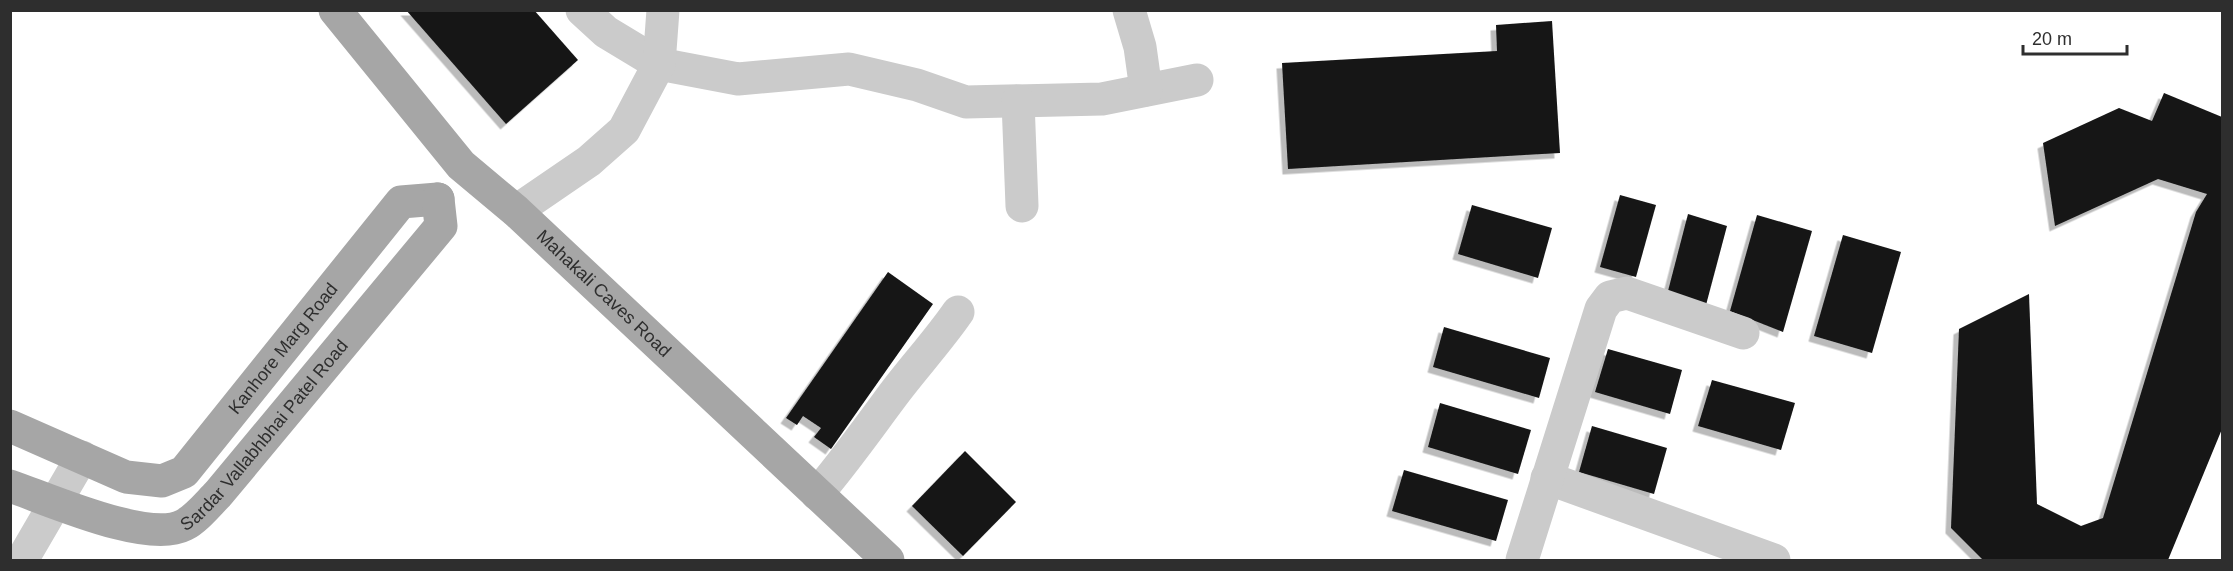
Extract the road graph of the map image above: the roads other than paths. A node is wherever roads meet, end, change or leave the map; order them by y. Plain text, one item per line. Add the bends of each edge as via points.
1 (335, 10) edge
2 (582, 10) edge
3 (663, 10) edge
4 (1129, 10) edge
5 (659, 64) junction
6 (1197, 80) dead end
7 (1146, 90) junction
8 (1018, 101) junction
9 (461, 165) junction
10 (438, 200) junction
11 (1022, 206) dead end
12 (516, 211) junction
13 (958, 312) dead end
14 (1743, 333) dead end
15 (10, 426) edge
16 (82, 457) junction
17 (1547, 478) junction
18 (10, 486) edge
19 (818, 494) junction
20 (56, 502) junction
21 (22, 561) edge
22 (888, 561) edge
23 (1522, 561) edge
24 (1774, 561) edge

1 - 9 main road, Mahakali Caves Road
2 - 5 street via 606,32
3 - 5 street
4 - 7 street via 1140,47
5 - 8 street via 738,79 849,69 917,85 966,102
5 - 12 street via 624,130 589,161
6 - 7 street
7 - 8 street via 1102,99
8 - 11 street
9 - 10 main road
9 - 12 main road, Mahakali Caves Road
10 - 16 main road, Kanhore Marg Road via 401,202 184,472 162,481 126,477
10 - 20 main road, Sardar Vallabhbhai Patel Road via 441,226 218,494 183,526 149,530 115,524
12 - 19 main road, Mahakali Caves Road
13 - 19 street
14 - 17 street via 1627,293 1610,297 1601,309
15 - 16 main road
16 - 20 street
17 - 23 street
17 - 24 street
18 - 20 main road, Sardar Vallabhbhai Patel Road
19 - 22 main road, Mahakali Caves Road
20 - 21 street

